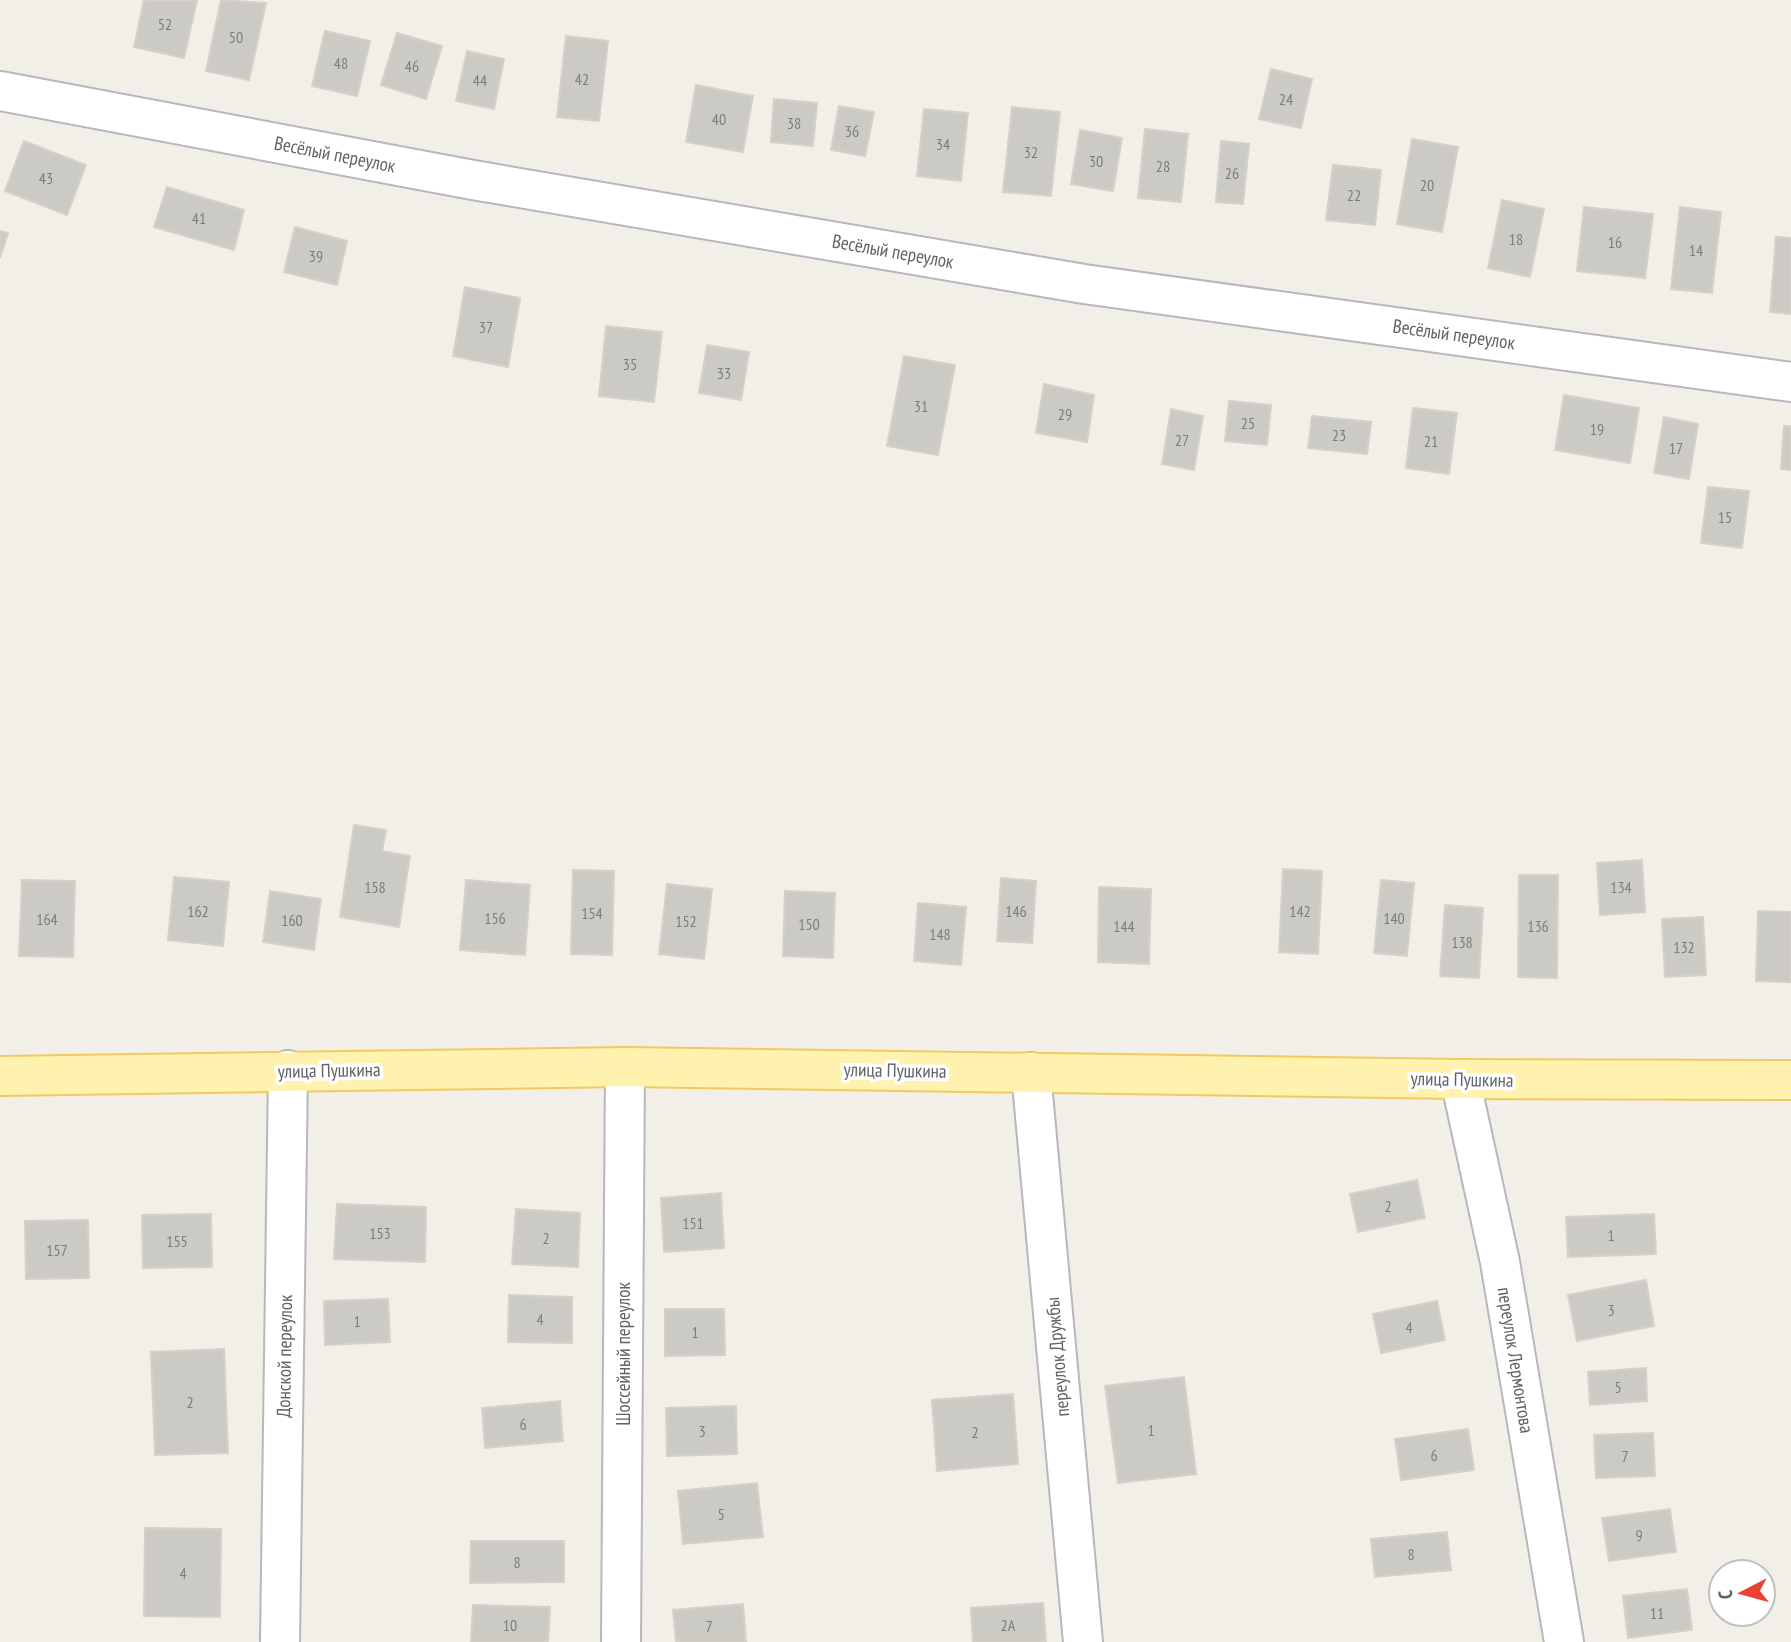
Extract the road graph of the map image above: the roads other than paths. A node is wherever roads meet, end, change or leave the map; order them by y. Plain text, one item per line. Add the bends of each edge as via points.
1 (0, 92) edge
2 (1791, 382) edge
3 (625, 1067) junction
4 (288, 1070) junction
5 (1031, 1072) junction
6 (0, 1076) edge
7 (1460, 1079) junction
8 (1791, 1080) edge
9 (280, 1642) edge
10 (621, 1642) edge
11 (1083, 1642) edge
12 (1564, 1642) edge

1 - 2 street, Весёлый переулок via 473,180 1084,284
3 - 4 main road, улица Пушкина
3 - 5 main road, улица Пушкина
3 - 10 street, Шоссейный переулок
4 - 6 main road, улица Пушкина
4 - 9 street, Донской переулок
5 - 7 main road, улица Пушкина
5 - 11 street, переулок Дружбы
7 - 8 main road, улица Пушкина
7 - 12 street, переулок Лермонтова via 1500,1262

